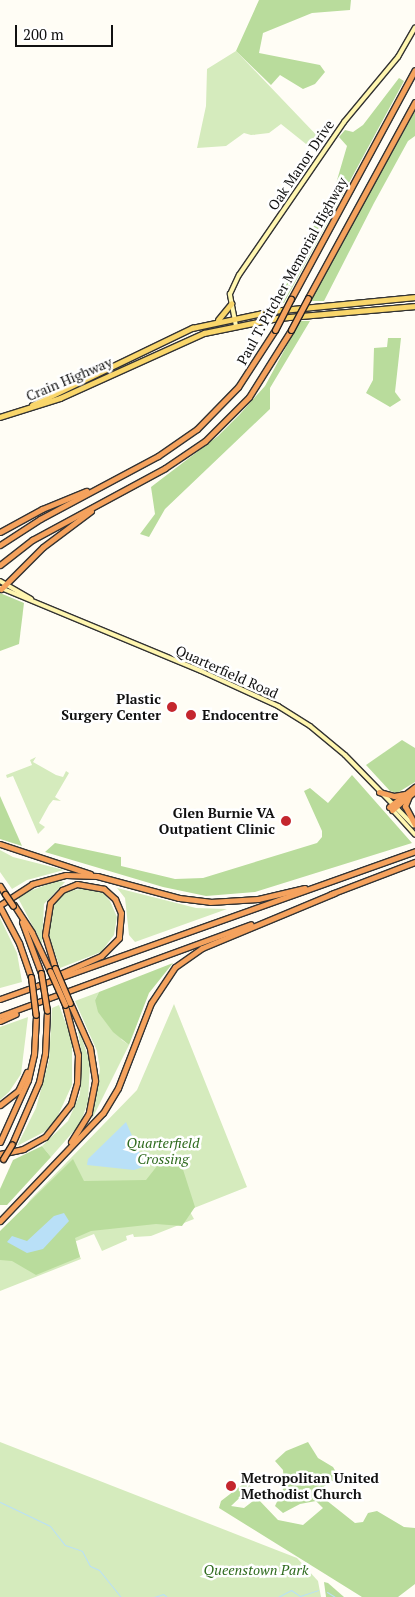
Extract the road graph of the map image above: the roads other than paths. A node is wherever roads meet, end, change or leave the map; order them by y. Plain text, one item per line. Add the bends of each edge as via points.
1 (415, 27) edge
2 (415, 70) edge
3 (415, 102) edge
4 (415, 297) edge
5 (231, 304) junction
6 (415, 306) edge
7 (234, 318) junction
8 (217, 322) junction
9 (236, 326) junction
10 (19, 412) junction
11 (0, 416) edge
12 (112, 480) junction
13 (139, 483) junction
14 (0, 532) edge
15 (0, 545) edge
16 (0, 565) edge
17 (3, 583) edge
18 (1, 588) edge
19 (35, 601) junction
20 (415, 787) edge
21 (379, 792) junction
22 (415, 792) edge
23 (408, 795) junction
24 (392, 807) junction
25 (415, 826) edge
26 (415, 835) edge
27 (0, 844) edge
28 (415, 850) edge
29 (413, 862) edge
30 (115, 881) junction
31 (0, 886) edge
32 (311, 888) junction
33 (334, 892) junction
34 (0, 906) edge
35 (14, 906) junction
36 (52, 970) junction
37 (95, 982) junction
38 (1, 999) edge
39 (68, 1004) junction
40 (0, 1016) edge
41 (0, 1021) edge
42 (36, 1037) junction
43 (0, 1105) edge
44 (0, 1142) edge
45 (1, 1159) edge
46 (42, 1177) junction
47 (0, 1221) edge

1 - 5 main road, Oak Manor Drive via 398,57 344,122 239,275 231,290
2 - 12 highway, Paul T. Pitcher Memorial Highway, bridge via 246,376 210,418 178,443
3 - 13 highway, Paul T. Pitcher Memorial Highway, bridge via 263,378 234,414 186,456
4 - 7 main road, Crain Highway via 280,310
5 - 7 main road, Oak Manor Drive
5 - 8 main road
6 - 9 main road, Crain Highway via 278,318
7 - 8 main road, Crain Highway
7 - 9 main road, Oak Manor Drive
8 - 10 main road, Crain Highway via 163,340
9 - 10 main road, Crain Highway via 184,340 60,398
10 - 11 main road
12 - 14 highway via 42,509
12 - 15 highway, Paul T. Pitcher Memorial Highway via 25,527
13 - 16 highway, Paul T. Pitcher Memorial Highway via 32,540
13 - 17 highway via 60,533
17 - 18 highway
17 - 19 main road, Quarterfield Road
18 - 19 main road, Quarterfield Road
19 - 21 main road, Quarterfield Road via 278,706 332,744
20 - 23 highway
21 - 23 highway
21 - 24 main road, Quarterfield Road
22 - 23 highway
23 - 24 highway
23 - 25 highway via 406,810
24 - 25 main road, Quarterfield Road
24 - 26 main road, Quarterfield Road
27 - 30 highway
28 - 32 highway
29 - 33 highway
30 - 32 highway via 179,898 210,902 258,899 297,888
30 - 34 highway via 78,875 55,877 20,890
31 - 35 highway, bridge
32 - 38 highway
33 - 37 highway
33 - 46 highway via 202,948 175,967 151,1003 109,1104
34 - 42 highway, bridge via 19,943 31,977
35 - 36 highway
35 - 45 highway, bridge via 41,973 47,1011 45,1054 39,1082 12,1144
36 - 38 highway via 44,935 50,903 62,890 76,884 104,889 115,900 121,914 121,931 114,946 92,961
36 - 39 highway, bridge
37 - 40 highway
37 - 41 highway
39 - 45 highway via 78,1055 77,1082 71,1104 45,1137
39 - 46 highway via 91,1053 94,1093 79,1132
42 - 43 highway via 22,1084 13,1097
42 - 44 highway via 23,1096
46 - 47 highway

